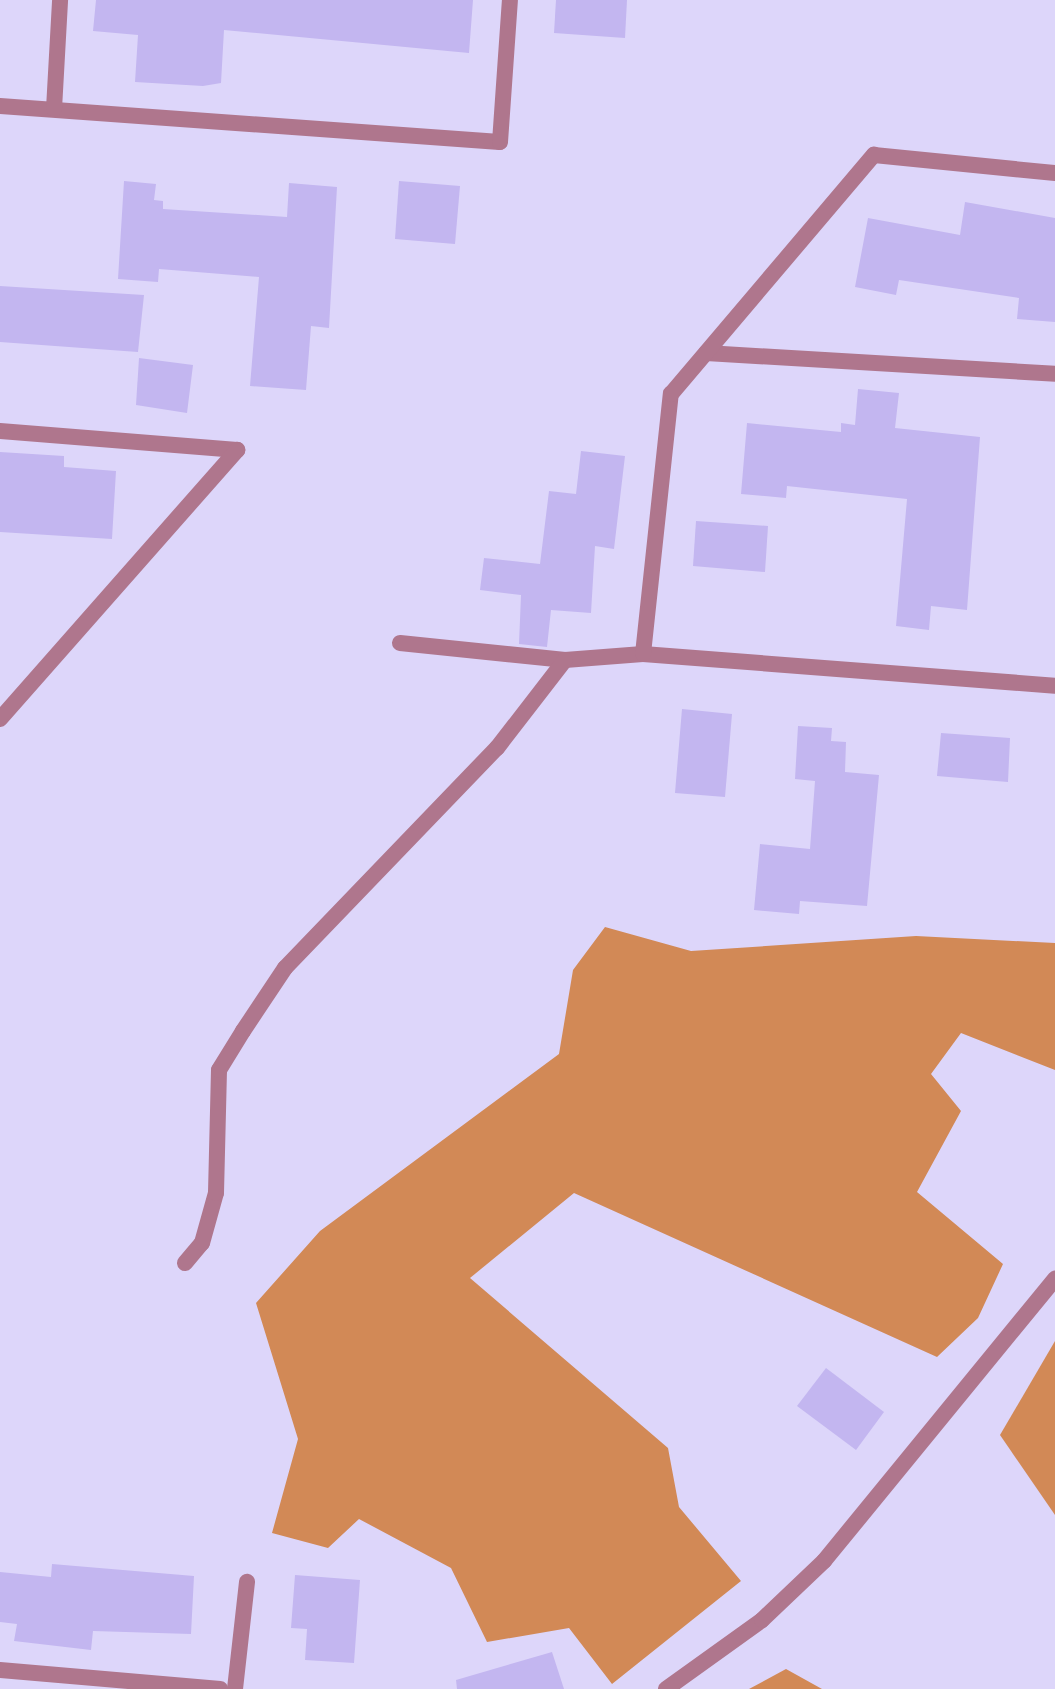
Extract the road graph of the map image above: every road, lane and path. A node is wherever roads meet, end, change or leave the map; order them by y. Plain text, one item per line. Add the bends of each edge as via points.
1 (60, 0) edge
2 (510, 0) edge
3 (0, 106) edge
4 (54, 109) junction
5 (1055, 173) edge
6 (706, 353) junction
7 (1055, 374) edge
8 (0, 431) edge
9 (400, 643) dead end
10 (643, 654) junction
11 (565, 660) junction
12 (1055, 686) edge
13 (0, 719) edge
14 (185, 1263) dead end
15 (1055, 1279) edge
16 (247, 1582) dead end
17 (0, 1670) edge
18 (220, 1689) edge
19 (235, 1689) edge
20 (666, 1689) edge

1 - 4 street
2 - 4 street via 500,142
3 - 4 street
5 - 6 street via 874,155
6 - 7 street
6 - 10 street via 671,394
8 - 13 street via 237,450
9 - 11 street
10 - 11 street
10 - 12 street
11 - 14 street via 497,748 285,968 243,1031 219,1070 216,1193 202,1243
15 - 20 street via 824,1561 762,1620
16 - 19 street
17 - 18 street

